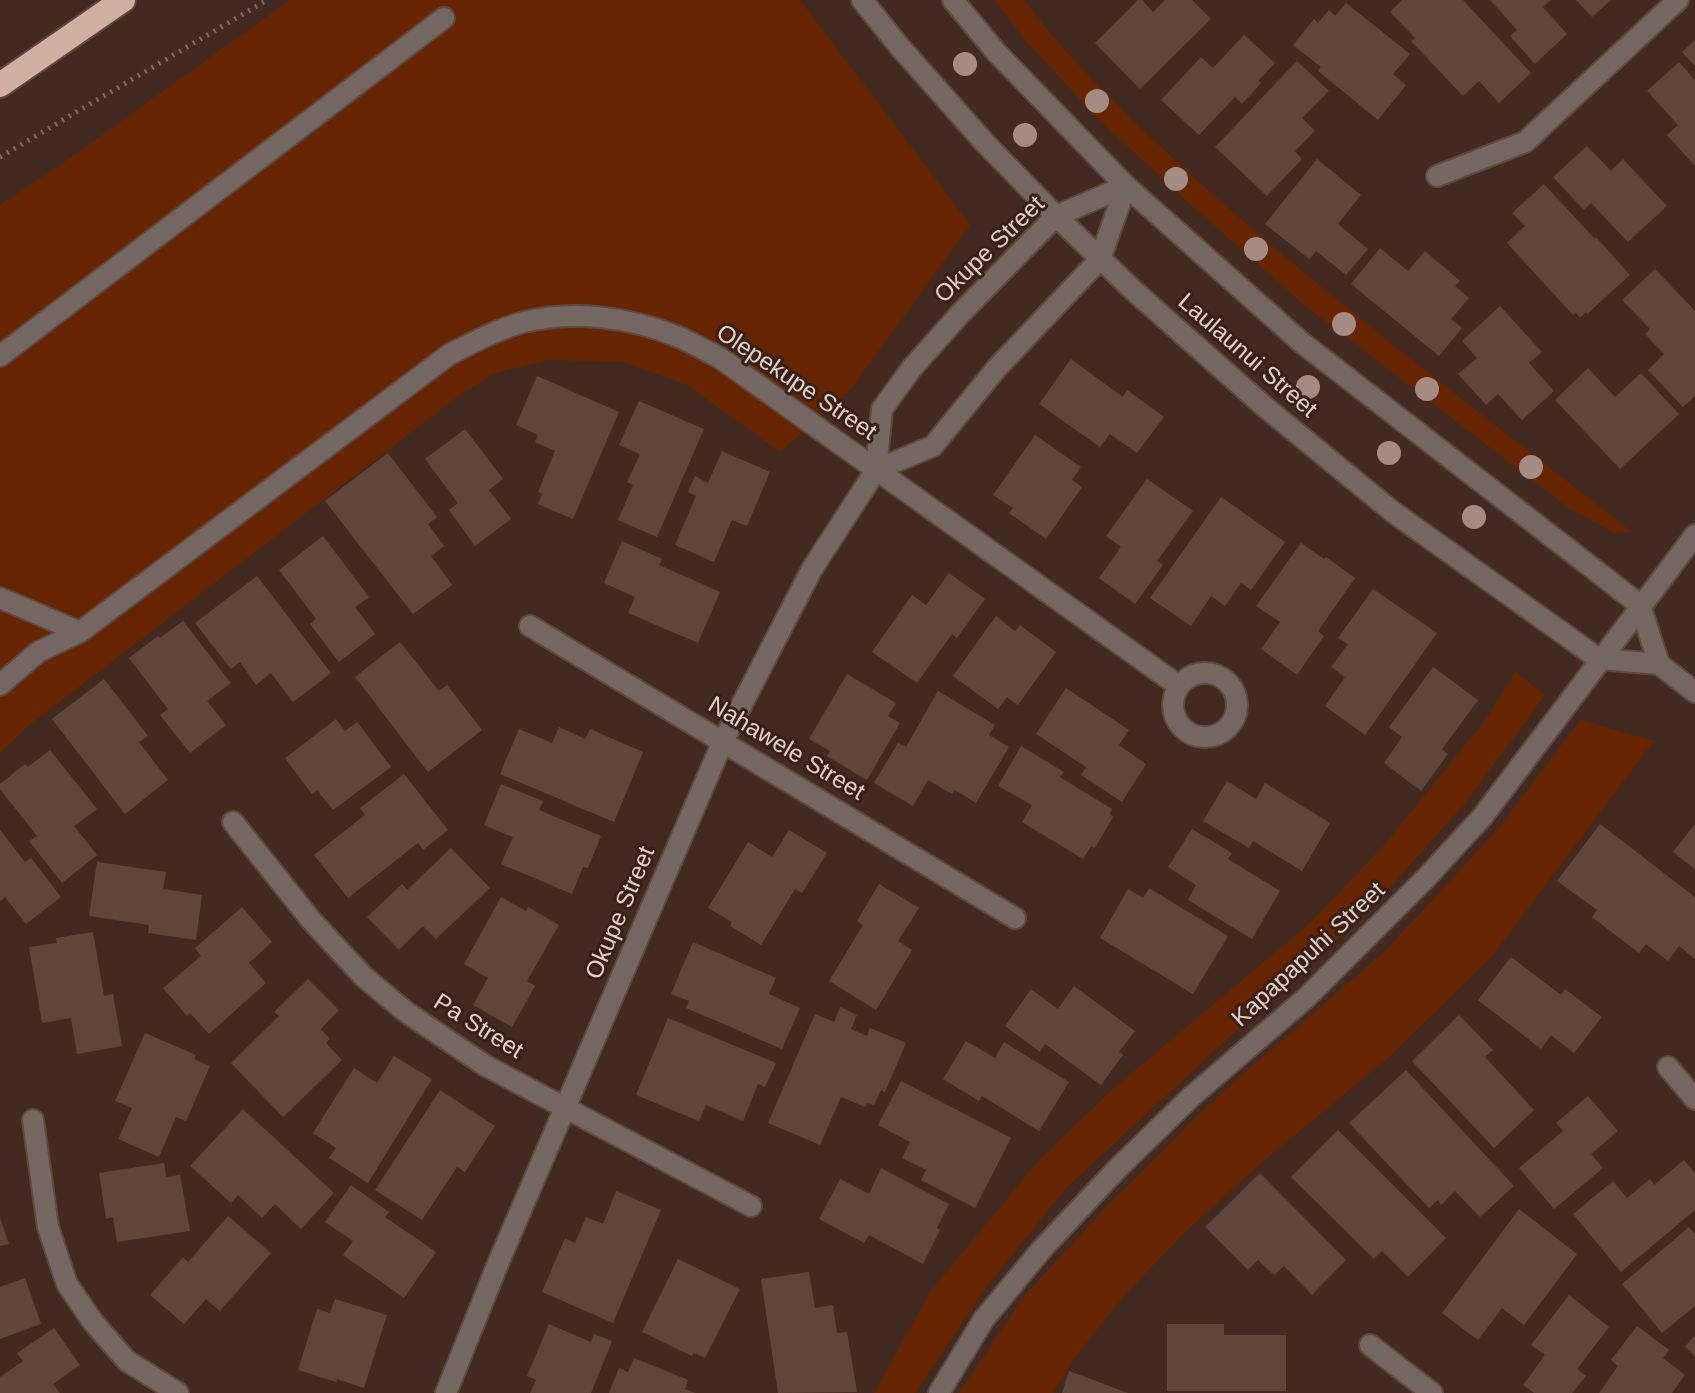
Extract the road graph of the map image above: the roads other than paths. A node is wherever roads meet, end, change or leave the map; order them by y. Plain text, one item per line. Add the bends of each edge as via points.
1 (123, 0) edge
2 (862, 0) edge
3 (953, 0) edge
4 (1678, 0) edge
5 (444, 18) dead end
6 (0, 85) edge
7 (1437, 176) dead end
8 (1126, 186) junction
9 (1056, 216) junction
10 (1100, 259) junction
11 (0, 356) edge
12 (876, 470) junction
13 (1695, 535) edge
14 (0, 598) edge
15 (1640, 605) junction
16 (530, 626) dead end
17 (80, 632) junction
18 (1599, 659) junction
19 (1659, 664) junction
20 (0, 685) edge
21 (1179, 686) dead end
22 (1695, 692) edge
23 (723, 741) junction
24 (233, 822) dead end
25 (1015, 918) dead end
26 (1668, 1067) dead end
27 (1695, 1099) edge
28 (565, 1108) junction
29 (33, 1120) dead end
30 (751, 1206) dead end
31 (1370, 1345) dead end
32 (178, 1393) edge
33 (446, 1393) edge
34 (939, 1393) edge
35 (1432, 1393) edge

1 - 6 highway
2 - 9 street, Laulaunui Street via 985,143
3 - 8 street, Laulaunui Street
4 - 7 street via 1525,142
5 - 11 street
8 - 9 street, Okupe Street
8 - 10 street
8 - 15 street, Laulaunui Street via 1301,342
9 - 10 street, Laulaunui Street
9 - 12 street, Okupe Street via 960,314 882,409
10 - 12 street via 996,369 933,446
10 - 18 street, Laulaunui Street via 1265,407 1393,512
12 - 17 street, Olepekupe Street via 720,358 677,337 597,317 524,322 450,354
12 - 21 street, Olepekupe Street
12 - 23 street, Okupe Street via 812,569
13 - 15 street, Kapapapuhi Street
14 - 17 street
15 - 18 street, Kapapapuhi Street
15 - 19 street
16 - 23 street, Nahawele Street
17 - 20 street, Olepekupe Street via 38,652
18 - 19 street
18 - 34 street, Kapapapuhi Street via 1483,816 1427,877 1306,998 1180,1107 1042,1249 984,1319
19 - 22 street
23 - 25 street, Nahawele Street
23 - 28 street, Okupe Street
24 - 28 street, Pa Street via 364,977 486,1066
26 - 27 street
28 - 30 street, Pa Street
28 - 33 street, Okupe Street
29 - 32 street via 48,1227 67,1284 127,1361
31 - 35 street

